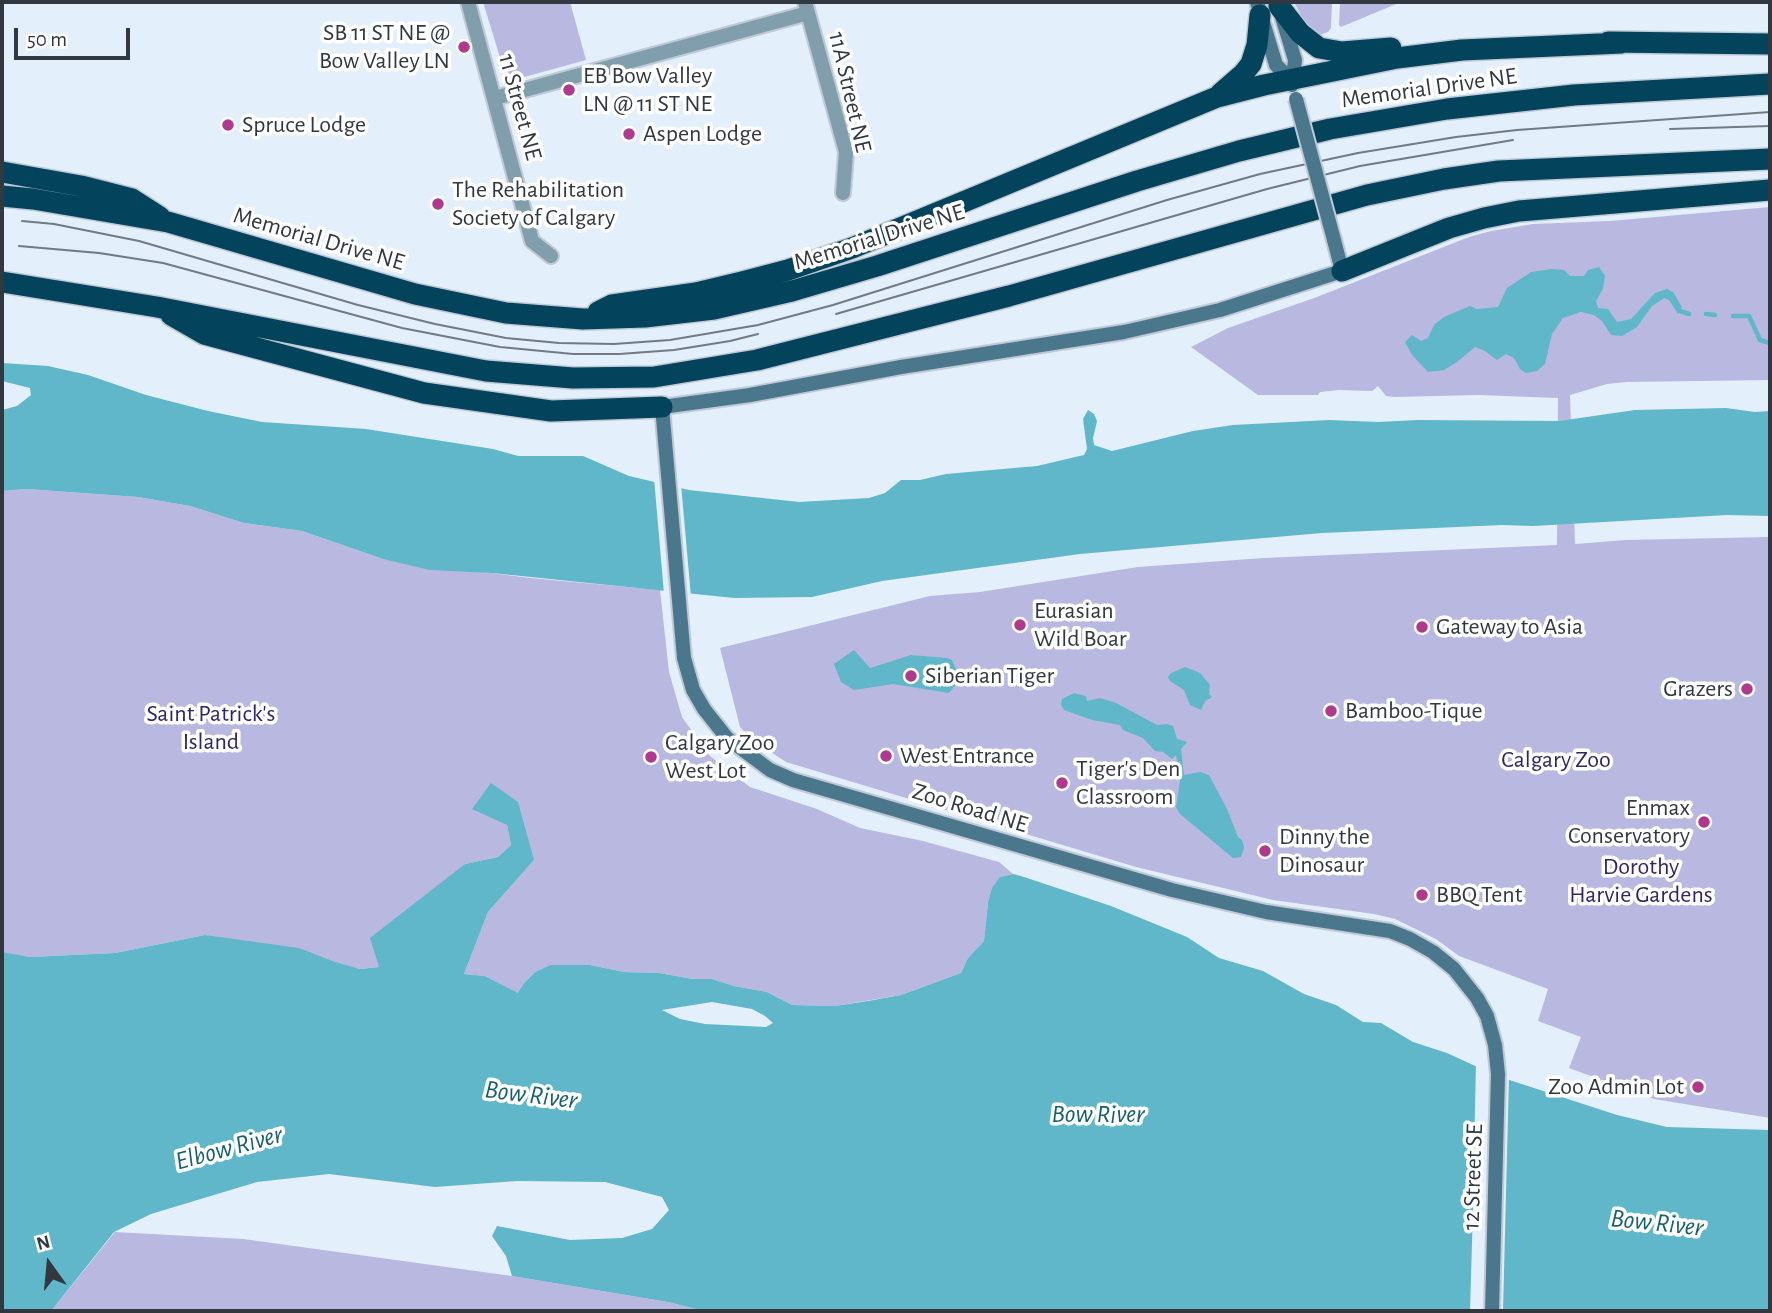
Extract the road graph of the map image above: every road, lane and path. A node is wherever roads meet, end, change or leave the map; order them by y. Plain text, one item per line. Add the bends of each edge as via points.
1 (468, 2) edge
2 (1268, 6) edge
3 (807, 8) edge
4 (1622, 43) junction
5 (1770, 44) edge
6 (1770, 84) edge
7 (1293, 90) junction
8 (1217, 97) junction
9 (495, 98) junction
10 (1770, 159) edge
11 (2, 172) edge
12 (1770, 190) edge
13 (843, 193) dead end
14 (2, 196) edge
15 (168, 222) junction
16 (551, 256) dead end
17 (1342, 271) junction
18 (2, 282) edge
19 (157, 307) junction
20 (583, 319) junction
21 (662, 407) junction
22 (1495, 1045) joint
23 (1492, 1311) edge

1 - 9 street, 11 Street NE
2 - 4 highway via 1319,48 1342,52 1521,37
2 - 7 street via 1276,65
2 - 7 street via 1296,60
2 - 8 highway via 1251,64
3 - 9 street
3 - 13 street, 11A Street NE via 846,152
4 - 5 highway
4 - 7 highway via 1462,50 1397,58
6 - 20 highway, Memorial Drive NE via 1574,95 1447,109 1330,129 1150,177 792,291 680,314
7 - 8 highway
7 - 17 street, bridge
8 - 20 highway via 852,248 696,293 612,305
9 - 16 street, 11 Street NE via 532,241
10 - 19 highway via 1499,171 1444,179 1367,195 1009,296 757,360 654,377 573,378 486,371
11 - 15 highway via 132,199
12 - 17 highway via 1519,211 1449,228
14 - 15 highway, Memorial Drive NE
15 - 20 highway, Memorial Drive NE via 415,294 506,313
17 - 21 street via 1220,310 1124,332
18 - 19 highway
19 - 21 highway via 204,334 424,393 551,411
21 - 22 street, Zoo Road NE via 688,675 704,709 733,744 770,770 805,783 1172,890 1266,912 1390,931 1433,952 1454,969 1482,1007
22 - 23 street, 12 Street SE

